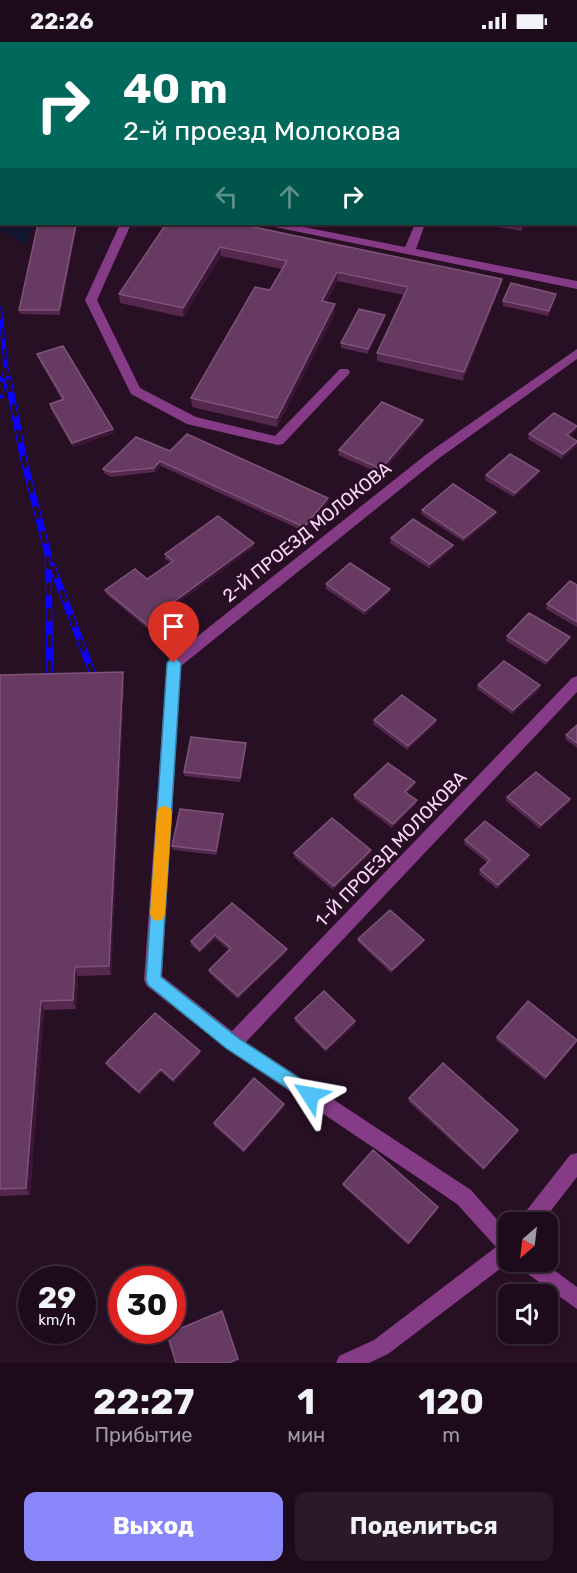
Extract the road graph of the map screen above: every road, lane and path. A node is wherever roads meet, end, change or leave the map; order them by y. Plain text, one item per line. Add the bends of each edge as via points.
1 (125, 225) edge
2 (281, 225) edge
3 (420, 225) edge
4 (409, 251) junction
5 (577, 285) edge
6 (577, 353) edge
7 (344, 372) dead end
8 (577, 682) edge
9 (233, 1043) junction
10 (577, 1162) edge
11 (538, 1212) edge
12 (498, 1236) edge
13 (498, 1256) edge
14 (541, 1272) edge
15 (577, 1299) edge
16 (346, 1363) edge

1 - 7 street via 91,300 135,391 192,421 278,441
2 - 4 street
3 - 4 street
4 - 5 street
6 - 9 street, 2-Й ПРОЕЗД МОЛОКОВА via 434,456 174,663 153,980
8 - 9 street, 1-Й ПРОЕЗД МОЛОКОВА
9 - 12 street via 464,1197
10 - 11 street
13 - 16 street via 381,1347
14 - 15 street

